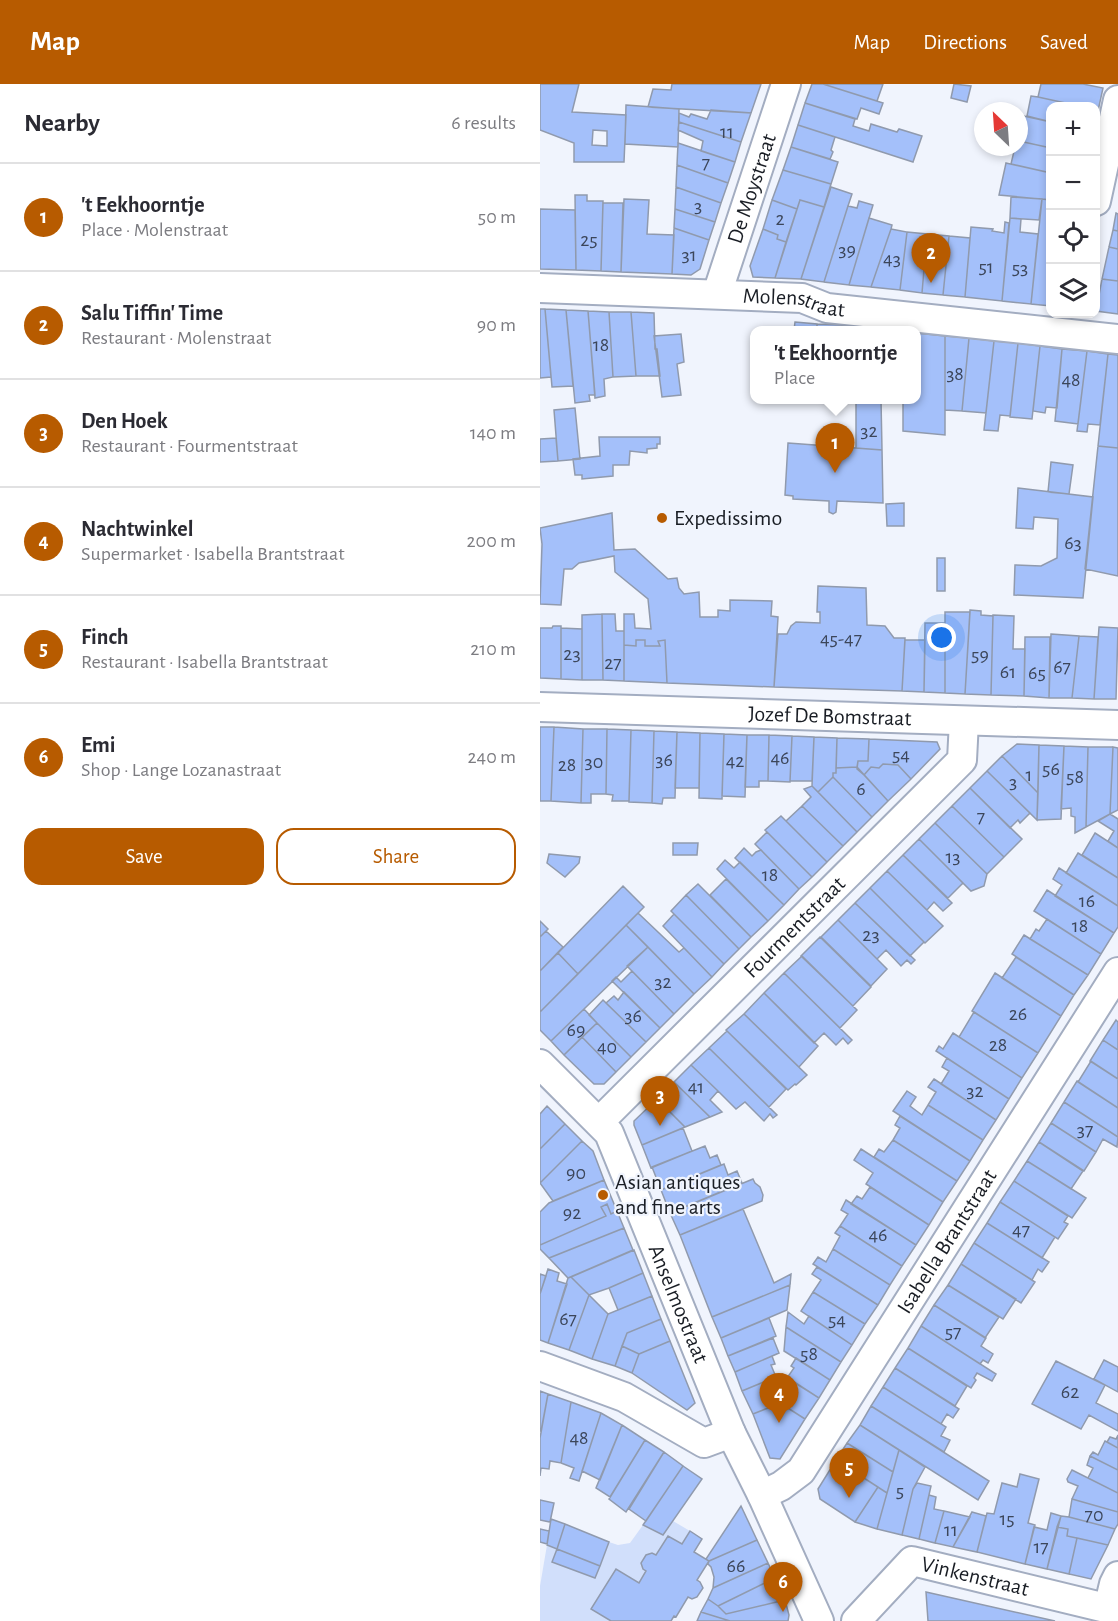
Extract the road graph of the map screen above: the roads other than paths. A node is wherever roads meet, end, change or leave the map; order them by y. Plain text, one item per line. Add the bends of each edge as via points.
1 (786, 84) edge
2 (1118, 100) edge
3 (1100, 179) edge
4 (540, 288) edge
5 (717, 294) junction
6 (1068, 323) edge
7 (1118, 339) edge
8 (540, 707) edge
9 (964, 721) junction
10 (1118, 725) edge
11 (1118, 972) edge
12 (540, 1064) edge
13 (599, 1122) junction
14 (540, 1366) edge
15 (731, 1432) junction
16 (762, 1495) junction
17 (1118, 1576) edge
18 (1113, 1610) edge
19 (819, 1621) edge
20 (856, 1621) edge

1 - 5 street, De Moystraat
2 - 3 street
4 - 5 street, Molenstraat
5 - 6 street, Molenstraat via 802,298 827,308
6 - 7 street, Molenstraat
8 - 9 street, Jozef De Bomstraat
9 - 10 street, Jozef De Bomstraat
9 - 13 street, Fourmentstraat via 962,760
11 - 16 street, Isabella Brantstraat via 801,1472
12 - 13 street, Anselmostraat
13 - 15 street, Anselmostraat via 609,1133
14 - 15 street via 624,1396 704,1443
15 - 16 street, Anselmostraat
16 - 19 street, Anselmostraat
17 - 18 street
18 - 20 street, Vinkenstraat via 912,1561

